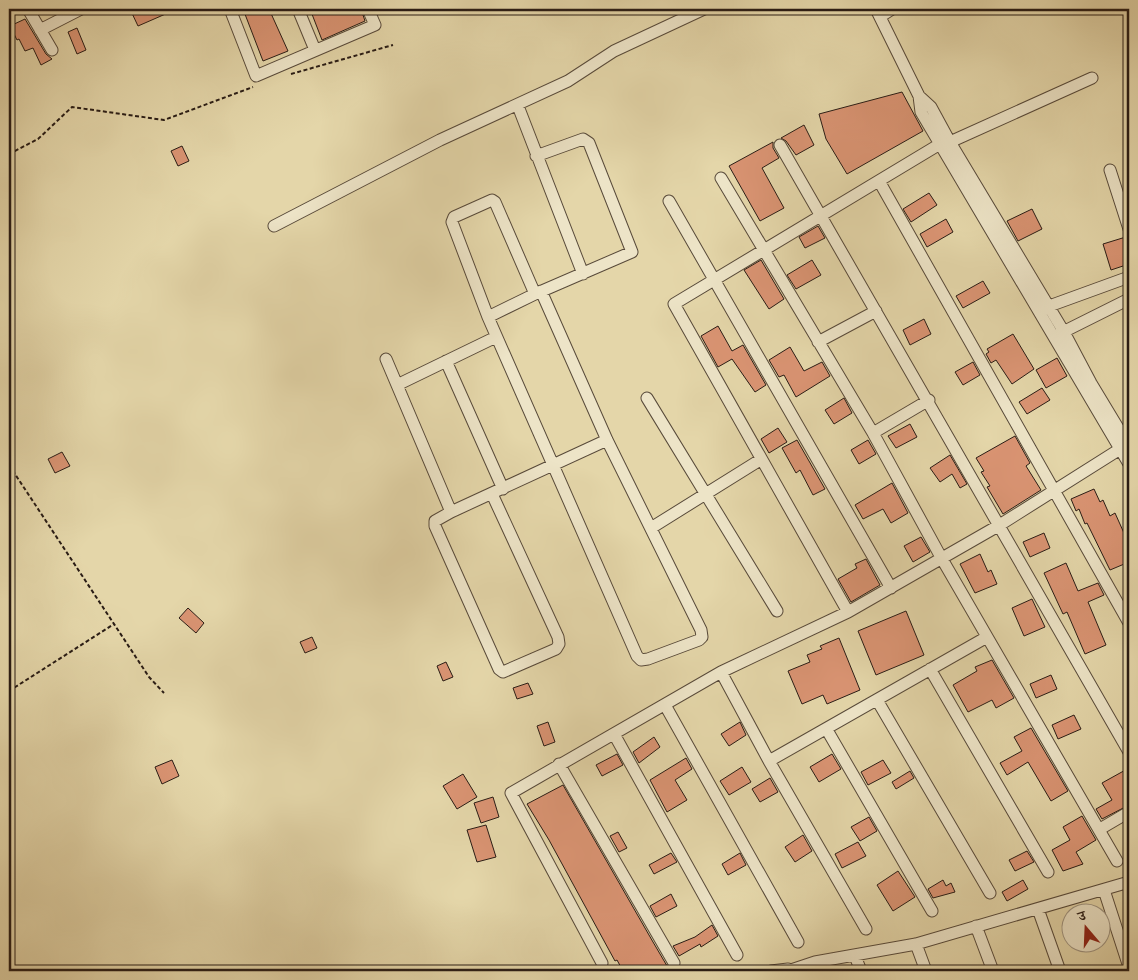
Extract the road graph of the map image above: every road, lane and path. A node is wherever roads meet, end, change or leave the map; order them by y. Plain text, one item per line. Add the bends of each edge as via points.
1 (28, 9) edge
2 (81, 9) edge
3 (230, 9) edge
4 (298, 9) edge
5 (368, 9) edge
6 (704, 9) edge
7 (892, 9) edge
8 (879, 12) edge
9 (40, 30) junction
10 (393, 45) dead end
11 (52, 50) dead end
12 (315, 50) junction
13 (283, 76) dead end
14 (1092, 78) dead end
15 (256, 86) dead end
16 (518, 106) junction
17 (945, 143) junction
18 (780, 145) dead end
19 (9, 154) edge
20 (536, 156) junction
21 (1110, 170) dead end
22 (721, 178) dead end
23 (879, 182) junction
24 (669, 200) dead end
25 (821, 215) junction
26 (274, 226) dead end
27 (1129, 229) edge
28 (764, 250) junction
29 (583, 274) junction
30 (1129, 277) edge
31 (716, 280) junction
32 (538, 293) junction
33 (1129, 299) edge
34 (1042, 309) junction
35 (876, 311) junction
36 (488, 317) junction
37 (1064, 332) junction
38 (496, 337) junction
39 (1053, 337) junction
40 (818, 342) junction
41 (386, 359) dead end
42 (446, 361) junction
43 (397, 385) junction
44 (647, 398) dead end
45 (929, 400) junction
46 (873, 433) junction
47 (608, 440) junction
48 (1126, 446) edge
49 (760, 460) junction
50 (1129, 464) edge
51 (9, 465) edge
52 (552, 465) junction
53 (504, 489) junction
54 (1055, 492) junction
55 (492, 494) junction
56 (706, 495) junction
57 (451, 512) junction
58 (998, 526) junction
59 (651, 528) junction
60 (942, 559) junction
61 (891, 588) junction
62 (777, 610) dead end
63 (848, 612) junction
64 (1129, 623) edge
65 (114, 624) junction
66 (986, 637) junction
67 (930, 669) junction
68 (721, 672) junction
69 (9, 691) edge
70 (164, 693) dead end
71 (877, 700) junction
72 (665, 705) junction
73 (827, 730) junction
74 (614, 734) junction
75 (1129, 752) edge
76 (769, 762) junction
77 (559, 764) junction
78 (1129, 812) edge
79 (1100, 829) junction
80 (1117, 861) dead end
81 (1048, 872) dead end
82 (1129, 882) edge
83 (1104, 890) junction
84 (990, 893) dead end
85 (1038, 909) junction
86 (932, 911) dead end
87 (976, 926) junction
88 (866, 929) dead end
89 (798, 942) dead end
90 (916, 944) junction
91 (737, 955) dead end
92 (856, 956) junction
93 (602, 963) dead end
94 (674, 963) dead end
95 (1129, 967) edge
96 (788, 970) edge
97 (771, 971) edge
98 (861, 971) edge
99 (926, 971) edge
100 (992, 971) edge
101 (1060, 971) edge

1 - 9 street
2 - 9 street
3 - 12 street via 256,76
4 - 12 street
5 - 12 street via 375,25
6 - 16 street via 614,51 568,81
7 - 8 street
8 - 17 street via 920,96 922,112
9 - 11 street
10 - 13 path
14 - 17 street
15 - 19 path via 164,120 72,107 38,139
16 - 20 street
16 - 26 street via 440,140
17 - 23 street
17 - 34 street
18 - 25 street
20 - 29 street
20 - 29 street via 583,139 589,143 632,252
21 - 27 street
22 - 28 street
23 - 25 street
23 - 54 street
24 - 31 street
25 - 28 street
25 - 35 street
28 - 31 street
28 - 40 street
29 - 32 street
30 - 34 street
31 - 49 street via 674,304
31 - 61 street
32 - 36 street
32 - 36 street via 496,202 485,201 454,217 452,222
32 - 47 street
33 - 37 street
34 - 37 street
34 - 39 street
35 - 40 street
35 - 45 street
36 - 38 street
37 - 39 street
37 - 48 street
38 - 42 street
38 - 52 street
39 - 48 street
40 - 46 street
41 - 43 street
42 - 43 street
42 - 53 street
43 - 57 street
44 - 56 street
45 - 46 street
45 - 58 street
46 - 60 street
47 - 52 street
47 - 59 street
48 - 50 street
48 - 54 street
49 - 56 street
49 - 63 street
51 - 65 path
52 - 53 street
52 - 59 street via 641,660 702,637
53 - 55 street
54 - 58 street
54 - 64 street
55 - 57 street
55 - 57 street via 559,644 556,649 510,670 503,672 499,669 435,526 435,521
56 - 59 street
56 - 62 street
58 - 60 street
58 - 75 street
60 - 61 street
60 - 66 street
61 - 63 street
63 - 68 street
65 - 69 path
65 - 70 path via 149,677
66 - 67 street
66 - 79 street
67 - 71 street
67 - 81 street
68 - 72 street
68 - 76 street
71 - 73 street
71 - 84 street
72 - 74 street
72 - 89 street
73 - 76 street
73 - 86 street
74 - 77 street
74 - 91 street
76 - 88 street
77 - 93 street via 511,793
77 - 94 street
78 - 79 street
79 - 80 street
82 - 83 street
83 - 85 street
83 - 95 street
85 - 87 street
85 - 101 street
87 - 90 street
87 - 100 street
90 - 92 street
90 - 99 street
92 - 96 street
92 - 98 street
96 - 97 street

